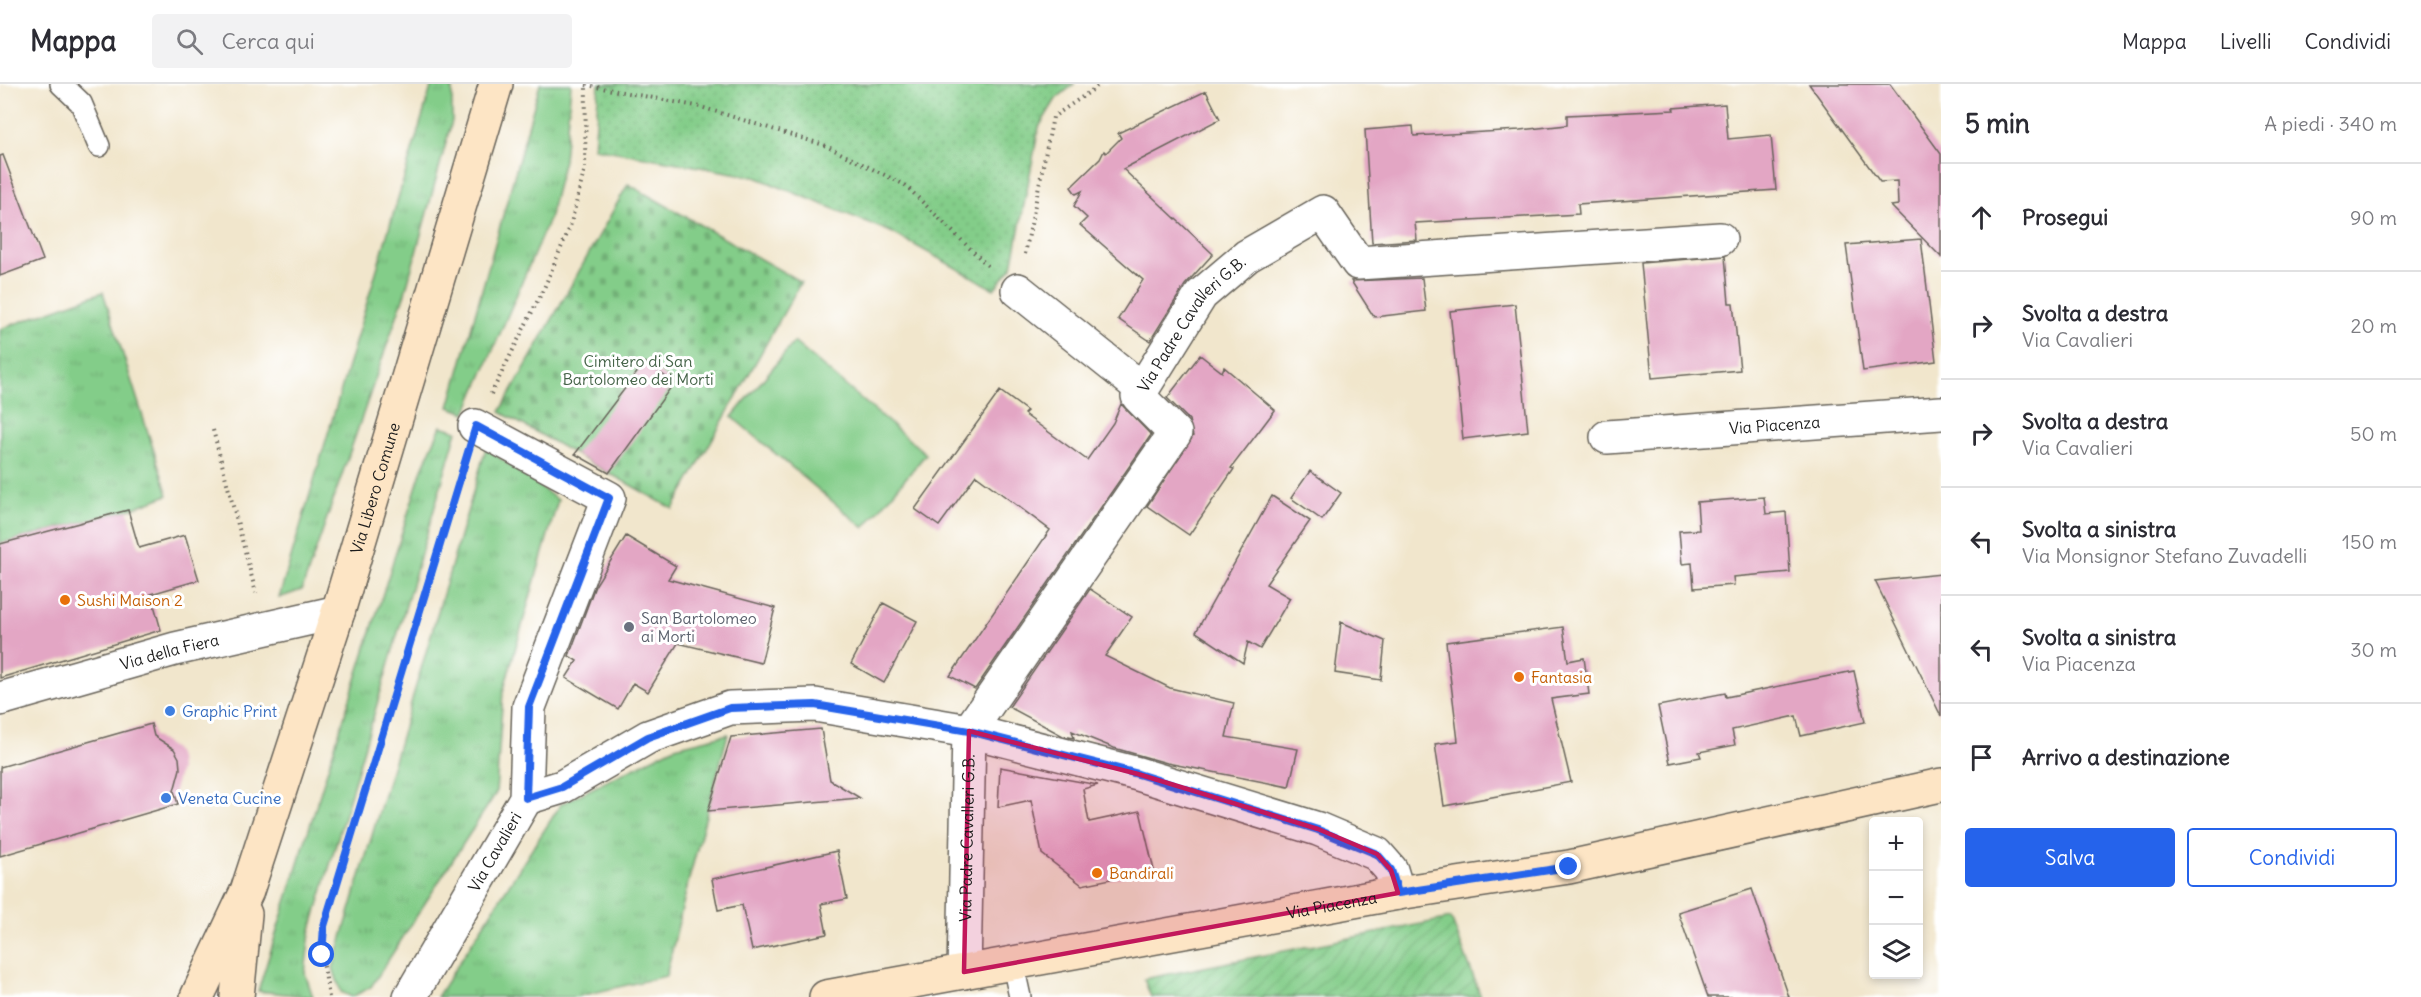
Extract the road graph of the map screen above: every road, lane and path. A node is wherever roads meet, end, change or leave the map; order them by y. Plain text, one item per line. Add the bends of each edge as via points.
1 (61, 84) edge
2 (496, 84) edge
3 (586, 84) edge
4 (1101, 84) edge
5 (99, 146) dead end
6 (1720, 239) dead end
7 (1018, 291) junction
8 (1142, 389) junction
9 (1941, 413) edge
10 (476, 426) junction
11 (213, 430) dead end
12 (1607, 437) dead end
13 (339, 612) junction
14 (265, 629) junction
15 (0, 699) edge
16 (969, 731) junction
17 (1941, 785) edge
18 (526, 798) junction
19 (247, 891) junction
20 (1398, 893) junction
21 (1013, 964) junction
22 (964, 972) junction
23 (197, 997) edge
24 (237, 997) edge
25 (329, 997) edge
26 (410, 997) edge
27 (826, 997) edge
28 (1020, 997) edge

1 - 5 lane via 81,102
2 - 13 main road, Via Libero Comune
3 - 7 path via 701,107 824,145 905,185
3 - 10 path via 585,168 570,227
4 - 7 path via 1053,117
6 - 8 street, Via Padre Cavalleri G.B. via 1358,263 1323,212 1247,256 1201,295
7 - 8 street
8 - 16 street, Via Padre Cavalleri G.B. via 1137,396 1175,433
9 - 12 street, Via Piacenza
10 - 18 street, Via Cavalieri via 609,498 529,707
10 - 25 path via 324,926 322,955
11 - 14 path
13 - 14 street, Via della Fiera
13 - 19 main road, Via Libero Comune
14 - 15 street, Via della Fiera via 175,649
16 - 18 street via 815,705 730,708 648,737 562,787
16 - 20 street via 1138,774 1318,830 1377,854 1391,870
16 - 22 street, Via Padre Cavalleri G.B.
17 - 20 main road, Via Piacenza via 1569,867
18 - 26 street, Via Cavalieri
19 - 23 main road, Via Libero Comune
19 - 24 main road, Via Libero Comune
20 - 21 main road, Via Piacenza
21 - 22 main road, Via Piacenza
21 - 28 lane
22 - 27 main road, Via Piacenza

